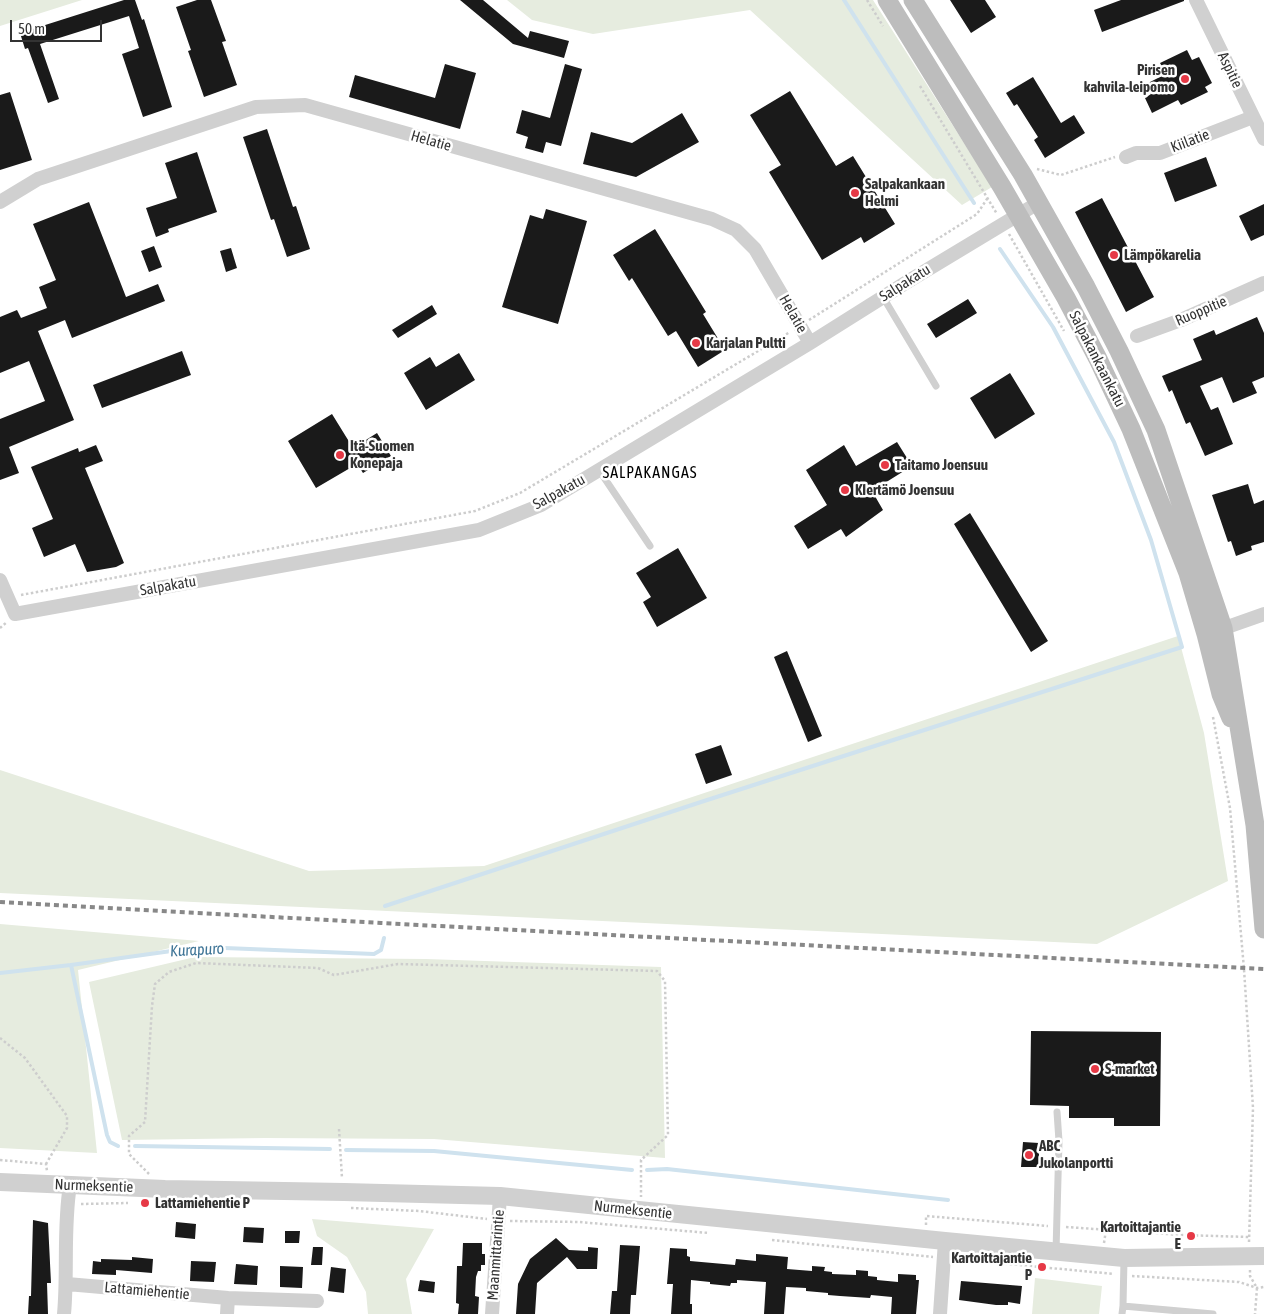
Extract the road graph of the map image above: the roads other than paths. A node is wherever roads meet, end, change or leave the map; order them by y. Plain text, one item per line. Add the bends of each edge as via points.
1 (888, 0) edge
2 (913, 0) edge
3 (1196, 0) edge
4 (1253, 117) junction
5 (1264, 139) edge
6 (1126, 157) road end
7 (0, 202) edge
8 (1038, 203) junction
9 (1010, 219) junction
10 (1264, 284) edge
11 (883, 297) junction
12 (1137, 336) dead end
13 (810, 343) junction
14 (936, 386) dead end
15 (599, 470) junction
16 (650, 546) dead end
17 (0, 580) edge
18 (1264, 614) edge
19 (1215, 631) junction
20 (1264, 929) edge
21 (1057, 1112) dead end
22 (0, 1182) edge
23 (70, 1186) junction
24 (500, 1196) junction
25 (945, 1250) junction
26 (1056, 1251) junction
27 (1257, 1256) edge
28 (1124, 1266) junction
29 (67, 1284) junction
30 (228, 1298) junction
31 (317, 1301) dead end
32 (1123, 1310) edge
33 (64, 1314) edge
34 (227, 1314) edge
35 (492, 1314) edge
36 (940, 1314) edge
37 (1213, 1314) edge

1 - 9 main road, Salpakankaankatu via 970,133
2 - 8 main road, Salpakankaankatu
3 - 4 street, Aspitie
4 - 5 street, Aspitie
4 - 6 street, Kiilatie via 1160,153 1136,153
7 - 13 street, Helatie via 38,179 256,107 305,105 712,219 736,230 755,249
8 - 9 street, Salpakatu
8 - 19 main road, Salpakankaankatu via 1118,351 1156,430
9 - 11 street, Salpakatu
9 - 19 main road, Salpakankaankatu via 1066,298 1098,360 1131,429 1188,573
10 - 12 street, Ruoppitie
11 - 13 street, Salpakatu
11 - 14 lane
13 - 15 street, Salpakatu
15 - 16 lane
15 - 17 street, Salpakatu via 541,505 479,530 15,614
18 - 19 street
19 - 20 main road, Salpakankaankatu via 1243,746
21 - 26 lane
22 - 23 street, Nurmeksentie
23 - 24 street, Nurmeksentie via 343,1200
23 - 29 street
24 - 25 street, Nurmeksentie via 640,1210
24 - 35 street, Maanmittarintie
25 - 26 street, Nurmeksentie
25 - 36 street
26 - 28 street, Nurmeksentie
27 - 28 street, Nurmeksentie
28 - 32 lane
29 - 30 street, Lattamiehentie
29 - 33 street
30 - 31 street, Lattamiehentie
30 - 34 street
32 - 37 lane

